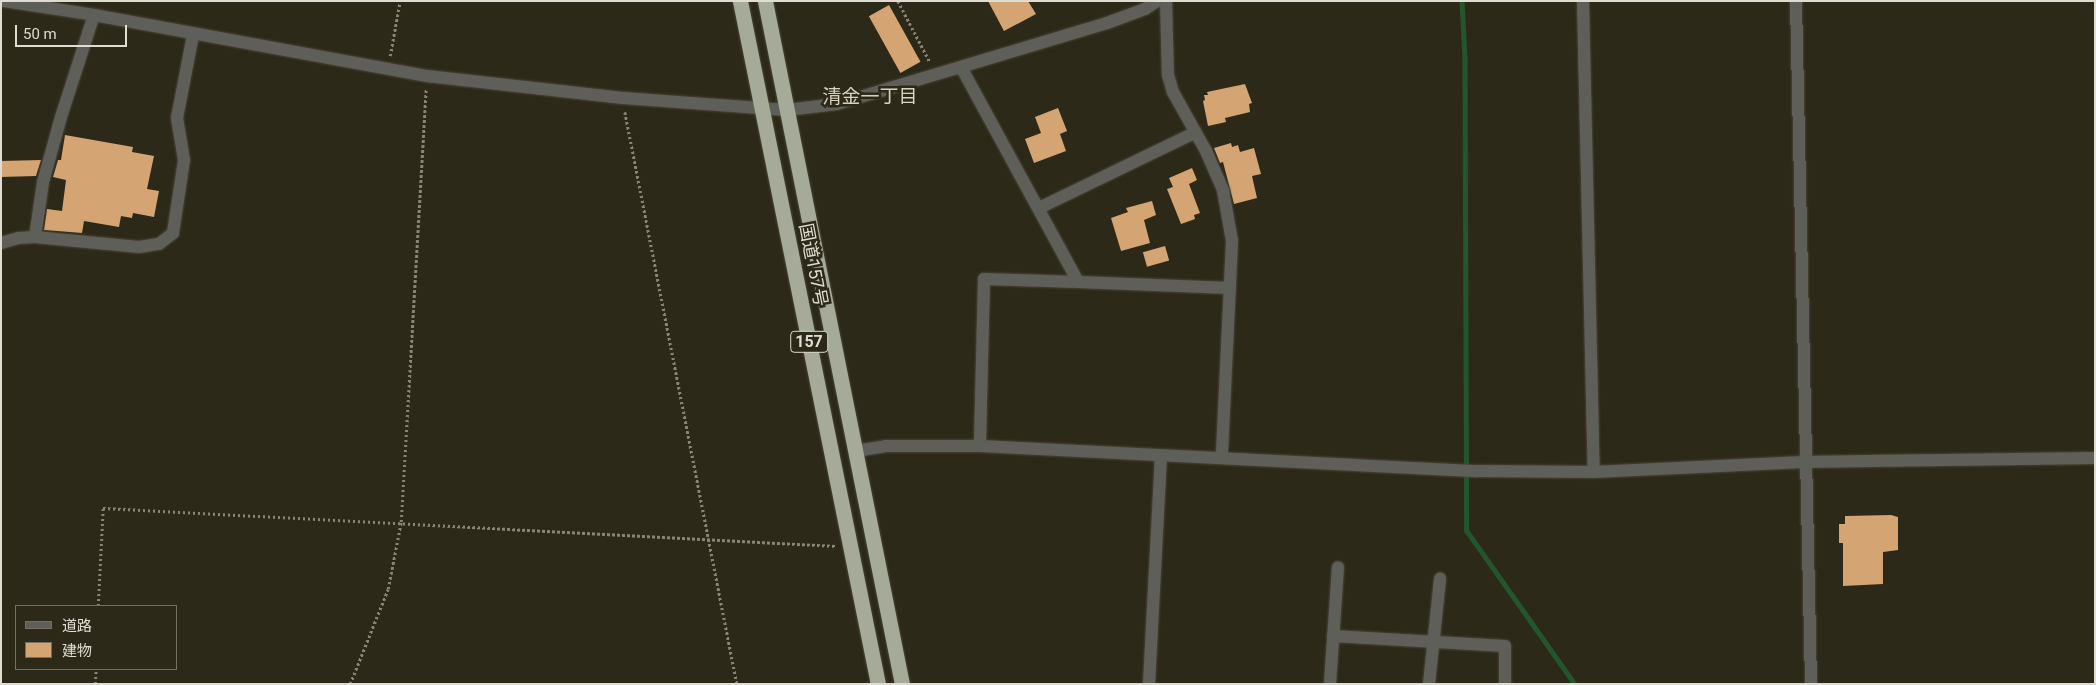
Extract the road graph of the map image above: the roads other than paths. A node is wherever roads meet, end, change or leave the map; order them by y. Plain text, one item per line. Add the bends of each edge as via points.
1 (740, 1) edge
2 (766, 1) edge
3 (1157, 1) edge
4 (1166, 1) edge
5 (1583, 1) edge
6 (1796, 1) edge
7 (8, 2) edge
8 (94, 15) junction
9 (193, 34) junction
10 (961, 67) junction
11 (761, 106) junction
12 (787, 110) junction
13 (1196, 132) junction
14 (1039, 208) junction
15 (35, 237) junction
16 (1, 243) edge
17 (1078, 282) junction
18 (1230, 288) junction
19 (980, 446) junction
20 (855, 451) junction
21 (1161, 456) junction
22 (1222, 457) junction
23 (2095, 458) edge
24 (1804, 462) junction
25 (1594, 472) junction
26 (1338, 567) dead end
27 (1440, 579) dead end
28 (1333, 636) junction
29 (1433, 644) junction
30 (878, 684) edge
31 (902, 684) edge
32 (1149, 684) edge
33 (1330, 684) edge
34 (1429, 684) edge
35 (1505, 684) edge
36 (1811, 684) edge

1 - 11 highway, 国道157号 / 157
2 - 12 highway, 国道157号 / 157
3 - 10 street via 1107,23
4 - 13 street via 1168,75 1173,92
5 - 25 street
6 - 24 street
7 - 8 street
8 - 9 street
8 - 15 street via 43,182
9 - 11 street via 427,76 623,98
9 - 15 street via 178,118 184,160 173,233 159,244 139,246
10 - 12 street via 837,104
10 - 14 street
11 - 12 street
11 - 30 highway, 国道157号 / 157
12 - 20 highway, 国道157号 / 157
13 - 14 street
13 - 18 street via 1223,190 1232,241
14 - 17 street
15 - 16 street
17 - 18 street
17 - 19 street via 984,278
18 - 22 street
19 - 20 street via 885,446
19 - 21 street
20 - 31 highway, 国道157号 / 157
21 - 22 street
21 - 32 street
22 - 25 street via 1477,471
23 - 24 street
24 - 25 street
24 - 36 street
26 - 28 street
27 - 29 street
28 - 29 street
28 - 33 street
29 - 34 street
29 - 35 street via 1505,646

